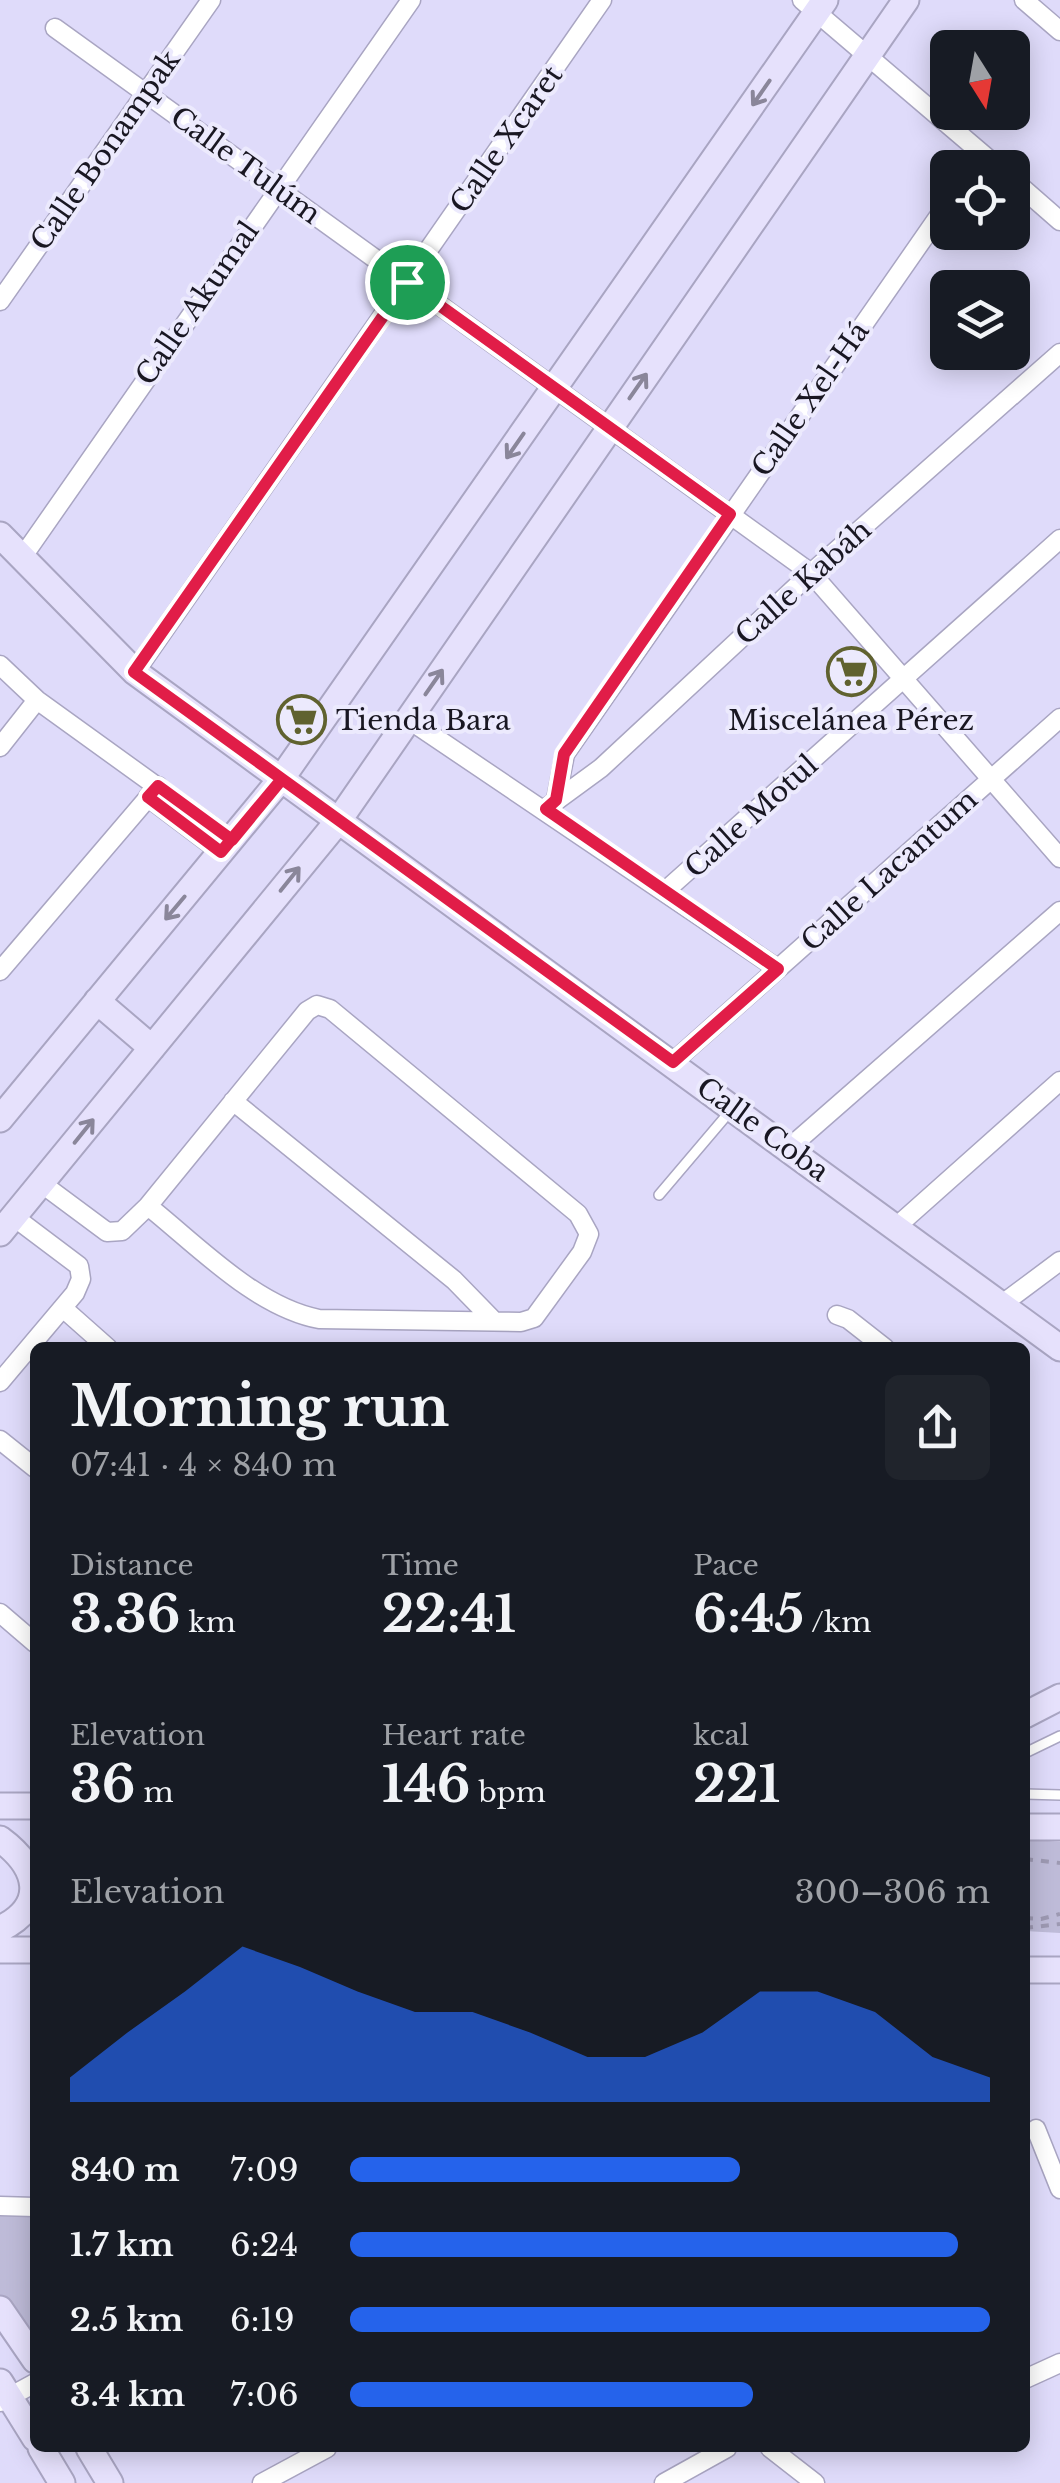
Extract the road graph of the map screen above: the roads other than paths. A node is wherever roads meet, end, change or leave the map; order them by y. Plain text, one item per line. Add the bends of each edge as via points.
1 (211, 0) edge
2 (410, 0) edge
3 (602, 0) edge
4 (906, 0) edge
5 (1024, 0) edge
6 (815, 4) edge
7 (55, 28) dead end
8 (1060, 31) edge
9 (867, 54) junction
10 (145, 93) junction
11 (968, 150) edge
12 (276, 188) junction
13 (1030, 195) edge
14 (1060, 220) edge
15 (930, 229) edge
16 (407, 282) junction
17 (0, 301) edge
18 (1060, 353) edge
19 (555, 388) junction
20 (610, 428) junction
21 (730, 514) junction
22 (0, 536) edge
23 (1060, 539) edge
24 (21, 559) junction
25 (811, 573) junction
26 (0, 665) edge
27 (134, 672) junction
28 (904, 680) junction
29 (37, 700) junction
30 (1060, 718) edge
31 (408, 719) junction
32 (0, 747) edge
33 (282, 779) junction
34 (990, 779) junction
35 (153, 792) junction
36 (551, 805) junction
37 (339, 820) junction
38 (226, 846) junction
39 (1060, 858) edge
40 (664, 892) junction
41 (1060, 911) edge
42 (778, 969) junction
43 (0, 971) edge
44 (98, 1001) junction
45 (152, 1048) junction
46 (673, 1062) junction
47 (1060, 1080) edge
48 (233, 1102) junction
49 (734, 1107) junction
50 (0, 1119) edge
51 (789, 1148) junction
52 (41, 1184) junction
53 (659, 1195) dead end
54 (148, 1206) junction
55 (7, 1225) edge
56 (896, 1227) junction
57 (1060, 1260) edge
58 (1002, 1305) junction
59 (64, 1309) junction
60 (837, 1315) dead end
61 (492, 1320) junction
62 (35, 1342) edge
63 (101, 1342) edge
64 (877, 1342) edge
65 (30, 1348) edge
66 (1060, 1348) edge
67 (0, 1382) edge
68 (0, 1440) edge
69 (30, 1464) edge
70 (0, 1613) edge
71 (30, 1638) edge
72 (1060, 1697) edge
73 (1030, 1712) edge
74 (1060, 1736) edge
75 (1030, 1751) edge
76 (1030, 1794) edge
77 (1060, 1795) edge
78 (0, 1806) edge
79 (30, 1806) edge
80 (1030, 1827) edge
81 (1060, 1827) edge
82 (0, 1838) edge
83 (30, 1876) edge
84 (30, 1903) edge
85 (0, 1929) edge
86 (0, 1950) edge
87 (30, 1950) edge
88 (1030, 1970) edge
89 (1059, 1971) edge
90 (1036, 2129) dead end
91 (1060, 2189) edge
92 (0, 2206) edge
93 (30, 2206) edge
94 (0, 2309) edge
95 (30, 2353) edge
96 (1060, 2363) edge
97 (1030, 2377) edge
98 (30, 2384) edge
99 (3, 2394) edge
100 (30, 2431) edge
101 (43, 2452) edge
102 (91, 2452) edge
103 (320, 2452) edge
104 (720, 2452) edge
105 (775, 2452) edge
106 (62, 2483) edge
107 (110, 2483) edge
108 (262, 2483) edge
109 (664, 2483) edge
110 (815, 2483) edge

1 - 10 street, Calle Bonampak
2 - 12 street, Calle Akumal
3 - 16 street, Calle Xcaret
4 - 9 main road
5 - 8 street
6 - 9 street
6 -> 19 main road
7 - 10 street, Calle Tulúm
9 - 11 street
20 -> 9 main road
10 - 12 street, Calle Tulúm
10 - 17 street, Calle Bonampak
12 - 16 street, Calle Tulúm
12 - 24 street, Calle Akumal
13 - 14 street
15 - 21 street, Calle Xel-Há
16 - 19 street, Calle Tulúm
16 - 27 street, Calle Xcaret
18 - 25 street, Calle Kabáh
19 - 20 street, Calle Tulúm
19 -> 33 main road
20 - 21 street, Calle Tulúm
31 -> 20 main road
21 - 25 street, Calle Tulúm
21 - 36 street, Calle Xel-Há via 564,754
22 - 24 main road, Calle Coba
23 - 28 street, Calle Motul
24 - 27 main road, Calle Coba
25 - 28 street, Calle Tulúm
25 - 36 street, Calle Kabáh via 601,768
26 - 29 street
27 - 33 main road, Calle Coba
28 - 34 street, Calle Tulúm
28 - 40 street, Calle Motul
29 - 32 street
29 - 35 street
30 - 34 street, Calle Lacantum
31 - 36 street
31 - 37 main road
33 - 37 main road, Calle Coba
33 - 38 main road
34 - 39 street, Calle Tulúm
34 - 42 street, Calle Lacantum
35 - 38 street
35 - 43 street
36 - 40 street
45 -> 37 main road
37 - 46 main road, Calle Coba
38 -> 44 main road
40 - 42 street
41 - 51 street
42 - 46 street, Calle Lacantum
44 - 45 main road
44 - 50 main road
52 -> 45 main road
46 - 49 main road, Calle Coba
47 - 56 street
48 - 54 street
48 - 61 street via 454,1280
48 - 61 street via 307,1011 317,1005 330,1009 578,1214 588,1243 534,1318
49 - 51 main road, Calle Coba
49 - 53 lane
51 - 56 main road, Calle Coba
52 - 54 street via 107,1232 122,1232
52 - 55 main road
54 - 61 street via 295,1315
55 - 59 street via 79,1266 81,1280
56 - 58 main road, Calle Coba
57 - 58 street
58 - 66 main road, Calle Coba
59 - 62 street
59 - 63 street
60 - 64 street
65 - 67 street
68 - 69 street
70 - 71 street
72 - 73 main road
74 - 75 lane
76 - 77 lane
78 - 79 main road
80 - 81 main road
82 - 83 main road via 19,1853
84 - 85 main road
86 - 87 main road
88 - 89 main road
90 - 91 street
92 - 93 street
94 - 95 main road
96 - 97 street
98 - 99 street
99 - 100 main road
101 - 106 main road
102 - 107 main road
103 - 108 street
104 - 109 street
105 - 110 street

